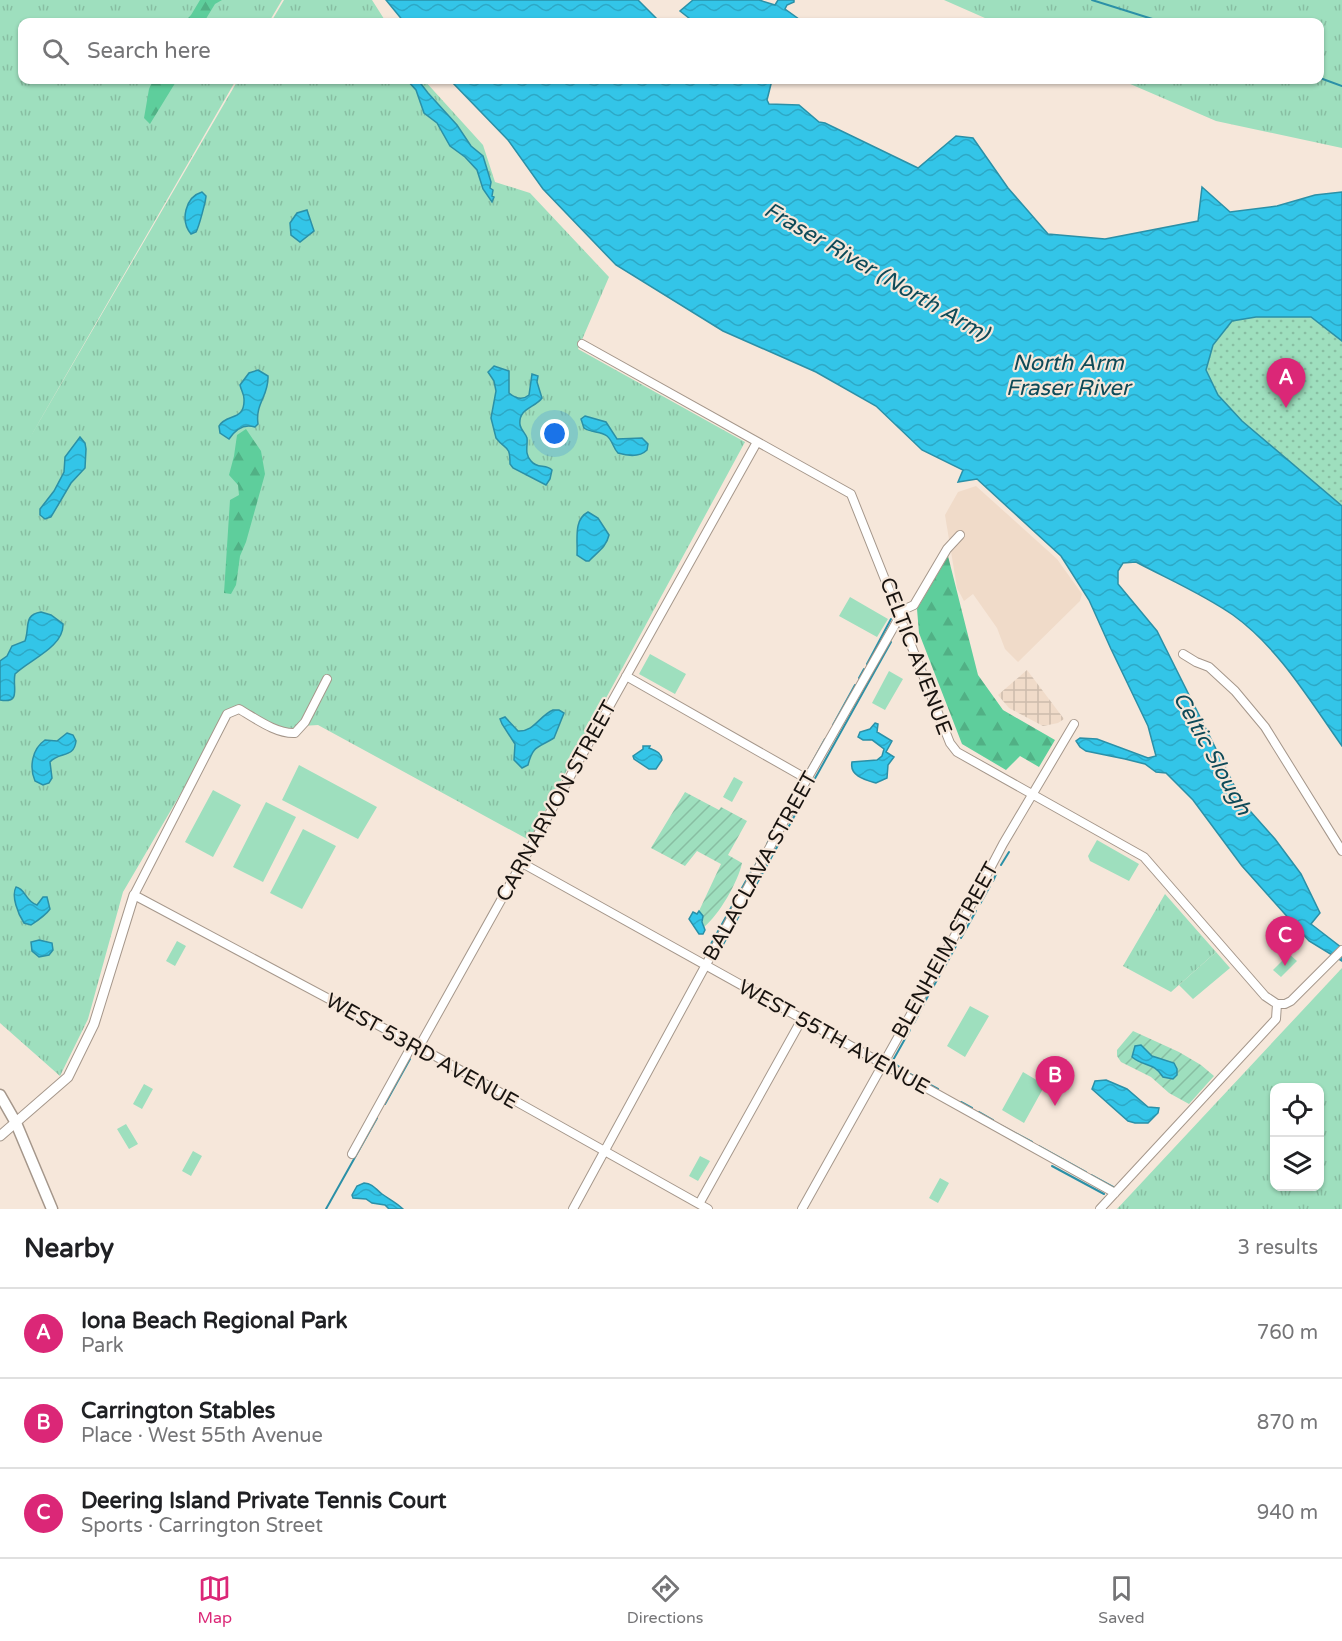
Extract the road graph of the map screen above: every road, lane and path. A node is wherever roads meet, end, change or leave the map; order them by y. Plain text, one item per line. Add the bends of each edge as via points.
1 (582, 344) dead end
2 (758, 442) junction
3 (960, 535) dead end
4 (900, 616) junction
5 (1184, 654) dead end
6 (626, 676) junction
7 (327, 679) dead end
8 (1074, 724) dead end
9 (807, 779) junction
10 (1031, 793) junction
11 (1342, 851) edge
12 (522, 863) junction
13 (134, 895) junction
14 (1342, 950) edge
15 (706, 965) junction
16 (1277, 1004) junction
17 (802, 1019) junction
18 (419, 1047) junction
19 (883, 1064) junction
20 (0, 1095) edge
21 (16, 1124) junction
22 (0, 1136) edge
23 (604, 1152) junction
24 (352, 1154) dead end
25 (1115, 1193) junction
26 (699, 1204) junction
27 (52, 1209) edge
28 (573, 1209) edge
29 (708, 1209) edge
30 (802, 1209) edge
31 (1100, 1209) edge

1 - 2 street, CELTIC AVENUE
2 - 4 street, CELTIC AVENUE via 851,494
2 - 6 street, CARNARVON STREET
3 - 4 street, BALACLAVA STREET via 947,549 914,605
4 - 9 street, BALACLAVA STREET
4 - 10 street, CELTIC AVENUE via 950,743 957,752
5 - 11 street via 1209,667 1265,727
6 - 9 street
6 - 12 street, CARNARVON STREET
7 - 13 street via 295,733 279,730 239,709 227,714
8 - 10 street, BLENHEIM STREET
9 - 15 street, BALACLAVA STREET
10 - 16 street, CELTIC AVENUE via 1144,856 1264,996
10 - 19 street, BLENHEIM STREET
12 - 15 street, WEST 55TH AVENUE
12 - 18 street, CARNARVON STREET
13 - 18 street, WEST 53RD AVENUE
13 - 21 street via 94,1024 68,1077
14 - 16 street via 1291,1001
15 - 17 street, WEST 55TH AVENUE
15 - 23 street, BALACLAVA STREET
16 - 25 street via 1276,1019
17 - 19 street, WEST 55TH AVENUE
17 - 26 street
18 - 23 street, WEST 53RD AVENUE
18 - 24 street, CARNARVON STREET via 410,1049
19 - 25 street, WEST 55TH AVENUE
19 - 30 street, BLENHEIM STREET
20 - 21 main road
21 - 22 street
21 - 27 main road
23 - 26 street, WEST 53RD AVENUE
23 - 28 street, BALACLAVA STREET
25 - 31 street
26 - 29 street, WEST 53RD AVENUE

